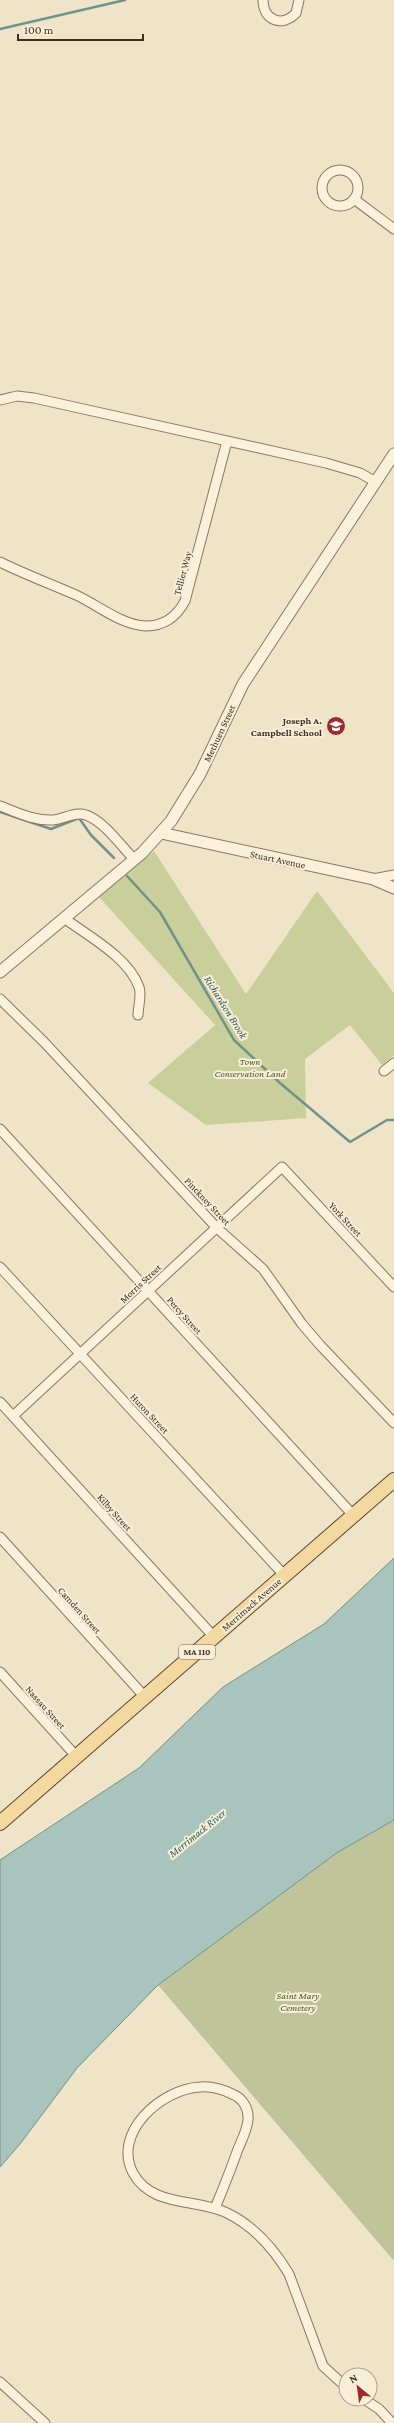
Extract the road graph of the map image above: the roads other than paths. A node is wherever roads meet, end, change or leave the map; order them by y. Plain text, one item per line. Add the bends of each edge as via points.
1 (263, 0) edge
2 (299, 0) edge
3 (354, 199) dead end
4 (394, 229) edge
5 (0, 400) edge
6 (227, 441) junction
7 (394, 454) edge
8 (376, 482) junction
9 (0, 562) edge
10 (0, 806) edge
11 (161, 833) junction
12 (134, 859) junction
13 (394, 875) edge
14 (373, 878) junction
15 (394, 888) edge
16 (64, 918) junction
17 (0, 972) edge
18 (0, 999) edge
19 (138, 1015) dead end
20 (394, 1063) edge
21 (384, 1071) dead end
22 (0, 1129) edge
23 (282, 1167) joint
24 (217, 1228) junction
25 (0, 1266) edge
26 (394, 1287) edge
27 (148, 1291) junction
28 (80, 1354) junction
29 (0, 1402) edge
30 (13, 1416) junction
31 (394, 1423) edge
32 (394, 1480) edge
33 (354, 1515) junction
34 (0, 1537) edge
35 (284, 1575) junction
36 (214, 1636) junction
37 (0, 1672) edge
38 (144, 1697) junction
39 (76, 1756) junction
40 (0, 1823) edge
41 (215, 2208) junction
42 (338, 2380) edge
43 (0, 2382) edge
44 (377, 2407) edge
45 (45, 2423) edge
46 (392, 2423) edge

1 - 2 street via 265,12 280,22 296,14
3 - 4 street
5 - 6 street via 17,396 34,398
6 - 8 street via 342,467
6 - 9 street, Tellier Way via 185,601 170,620 154,625 134,624
7 - 8 street, Methuen Street
8 - 11 street, Methuen Street via 243,684 200,774 182,806
10 - 12 street via 40,820 56,820 85,814 97,821
11 - 12 street, Methuen Street
11 - 14 street, Stuart Avenue
12 - 16 street, Methuen Street
13 - 14 street
14 - 15 street, Stuart Avenue
16 - 17 street, Methuen Street
16 - 19 street via 106,947 123,964 139,988
18 - 24 street, Pinckney Street via 39,1036
20 - 21 street
22 - 27 street, Percy Street
23 - 24 street, Morris Street
23 - 26 street, York Street
24 - 27 street, Morris Street
24 - 31 street, Pinckney Street via 263,1269 306,1329
25 - 28 street, Huron Street
27 - 28 street, Morris Street
27 - 33 street, Percy Street
28 - 30 street, Morris Street
28 - 35 street, Huron Street
29 - 30 street, Kilby Street
30 - 36 street, Kilby Street
32 - 33 main road, Merrimack Avenue / MA 110
33 - 35 main road, Merrimack Avenue / MA 110
34 - 38 street, Camden Street
35 - 36 main road, Merrimack Avenue / MA 110
36 - 38 main road, Merrimack Avenue / MA 110
37 - 39 street, Nassau Street
38 - 39 main road, Merrimack Avenue / MA 110
39 - 40 main road, Merrimack Avenue / MA 110
41 - 41 street via 155,2195 138,2181 129,2164 130,2138 140,2121 171,2096 199,2087 218,2089 237,2096 248,2111 246,2130
41 - 42 street via 237,2218 250,2228 281,2260 295,2288 323,2366
43 - 45 street
44 - 46 street

